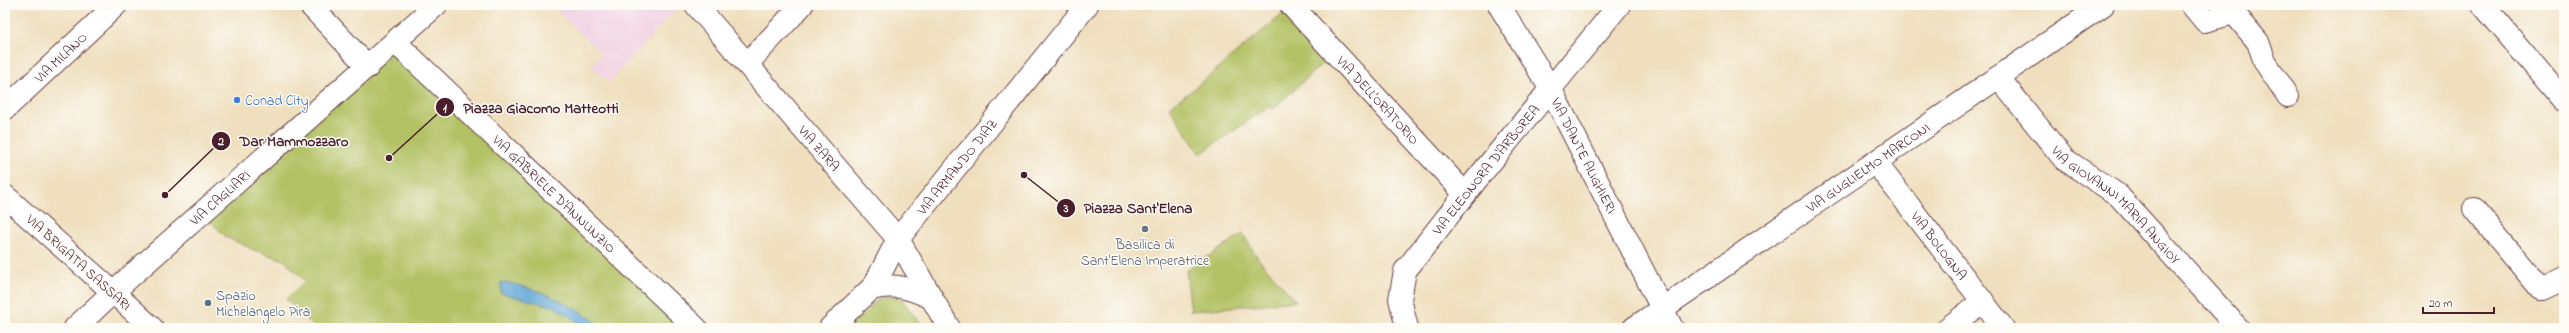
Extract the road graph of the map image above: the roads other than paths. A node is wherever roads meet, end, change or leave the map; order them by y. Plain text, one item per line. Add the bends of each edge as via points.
1 (116, 5) edge
2 (310, 5) edge
3 (436, 5) edge
4 (696, 5) edge
5 (802, 5) edge
6 (1087, 5) edge
7 (1291, 5) edge
8 (1499, 5) edge
9 (1620, 5) edge
10 (2103, 5) edge
11 (2192, 5) edge
12 (2483, 5) edge
13 (396, 42) junction
14 (747, 64) junction
15 (368, 67) junction
16 (1998, 77) junction
17 (1550, 88) junction
18 (2288, 96) dead end
19 (2564, 101) edge
20 (5, 110) edge
21 (1876, 163) junction
22 (1465, 194) junction
23 (5, 196) edge
24 (2474, 209) dead end
25 (898, 239) junction
26 (2564, 278) edge
27 (871, 289) junction
28 (113, 292) junction
29 (932, 298) junction
30 (1983, 301) junction
31 (1667, 319) edge
32 (75, 328) edge
33 (152, 328) edge
34 (696, 328) edge
35 (830, 328) edge
36 (948, 328) edge
37 (1408, 328) edge
38 (1634, 328) edge
39 (1948, 328) edge
40 (2003, 328) edge
41 (2238, 328) edge

1 - 20 street, VIA MILANO
2 - 15 street
3 - 13 street, VIA CAGLIARI
4 - 14 street, VIA ZARA
5 - 14 street
6 - 25 street, VIA ARMANDO DIAZ
7 - 22 street, VIA DELL'ORATORIO
8 - 17 street, VIA DANTE ALIGHIERI
9 - 17 street, VIA ELEONORA D'ARBOREA
10 - 16 street, VIA GUGLIELMO MARCONI
11 - 18 street via 2205,21 2234,13 2258,42 2265,62
12 - 19 street
13 - 15 street, VIA CAGLIARI
13 - 34 street, VIA GABRIELE D'ANNUNZIO
14 - 25 street, VIA ZARA
15 - 28 street, VIA CAGLIARI
16 - 21 street, VIA GUGLIELMO MARCONI
16 - 41 street, VIA GIOVANNI MARIA ANGIOY via 2064,159 2118,195
17 - 22 street, VIA ELEONORA D'ARBOREA
17 - 31 street, VIA DANTE ALIGHIERI
21 - 30 street, VIA BOLOGNA
21 - 31 street, VIA GUGLIELMO MARCONI
22 - 37 street, VIA ELEONORA D'ARBOREA via 1405,271 1400,299
23 - 28 street, VIA BRIGATA SASSARI
24 - 26 street via 2541,289
25 - 27 street, VIA ARMANDO DIAZ
25 - 29 street, VIA ZARA
27 - 29 street via 887,285 902,286
27 - 35 street, VIA ARMANDO DIAZ
28 - 32 street, VIA CAGLIARI
28 - 33 street, VIA BRIGATA SASSARI
29 - 36 street, VIA ZARA
30 - 39 street
30 - 40 street, VIA BOLOGNA
31 - 38 street, VIA GUGLIELMO MARCONI

